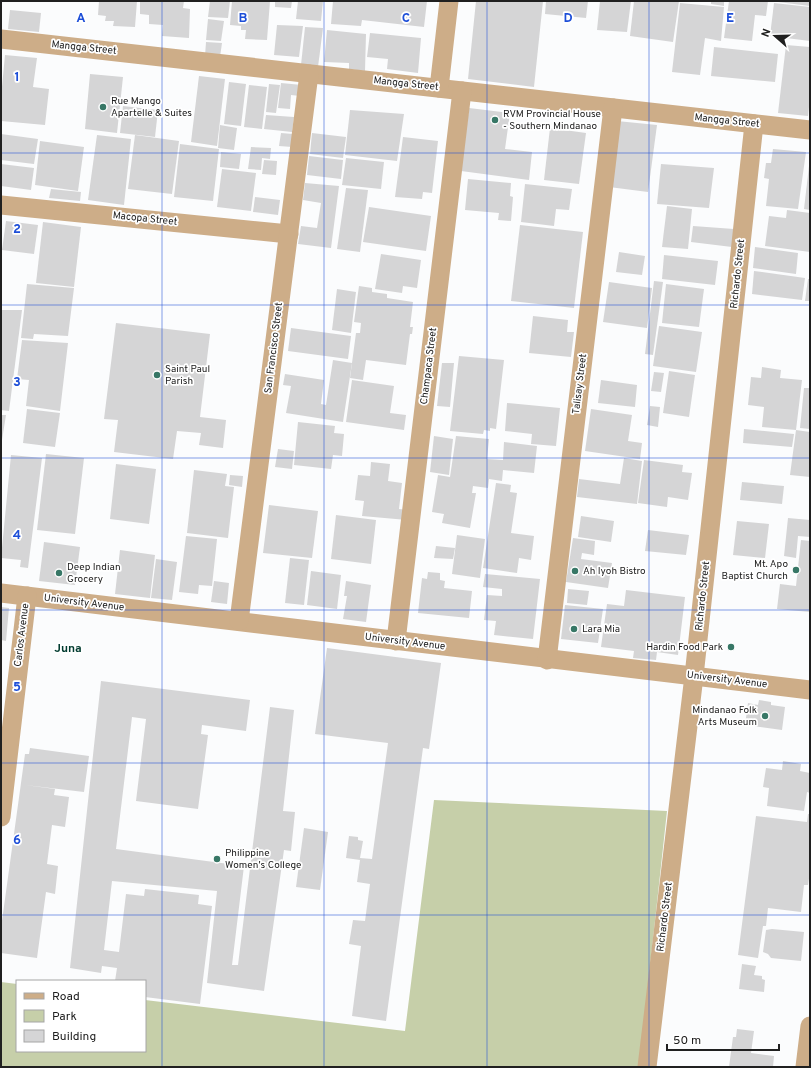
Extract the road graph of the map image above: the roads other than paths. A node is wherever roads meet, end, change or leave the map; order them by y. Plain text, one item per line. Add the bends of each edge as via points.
1 (450, 1) edge
2 (1, 39) edge
3 (309, 74) junction
4 (439, 88) junction
5 (462, 91) junction
6 (613, 108) junction
7 (754, 124) junction
8 (810, 130) edge
9 (1, 205) edge
10 (289, 234) junction
11 (1, 593) edge
12 (27, 596) junction
13 (240, 622) junction
14 (396, 641) junction
15 (547, 660) junction
16 (694, 676) junction
17 (810, 690) edge
18 (1, 817) edge
19 (810, 1026) edge
20 (646, 1067) edge
21 (805, 1067) edge

1 - 4 street
2 - 3 street, Mangga Street
3 - 4 street, Mangga Street
3 - 10 street, San Francisco Street
4 - 5 street, Mangga Street
5 - 6 street, Mangga Street
5 - 14 street, Champaca Street
6 - 7 street, Mangga Street
6 - 15 street, Talisay Street
7 - 8 street, Mangga Street
7 - 16 street, Richardo Street
9 - 10 street, Macopa Street
10 - 13 street, San Francisco Street
11 - 12 street, University Avenue
12 - 13 street, University Avenue
12 - 18 street, Carlos Avenue
13 - 14 street, University Avenue
14 - 15 street, University Avenue
15 - 16 street, University Avenue
16 - 17 street, University Avenue
16 - 20 street, Richardo Street
19 - 21 street

